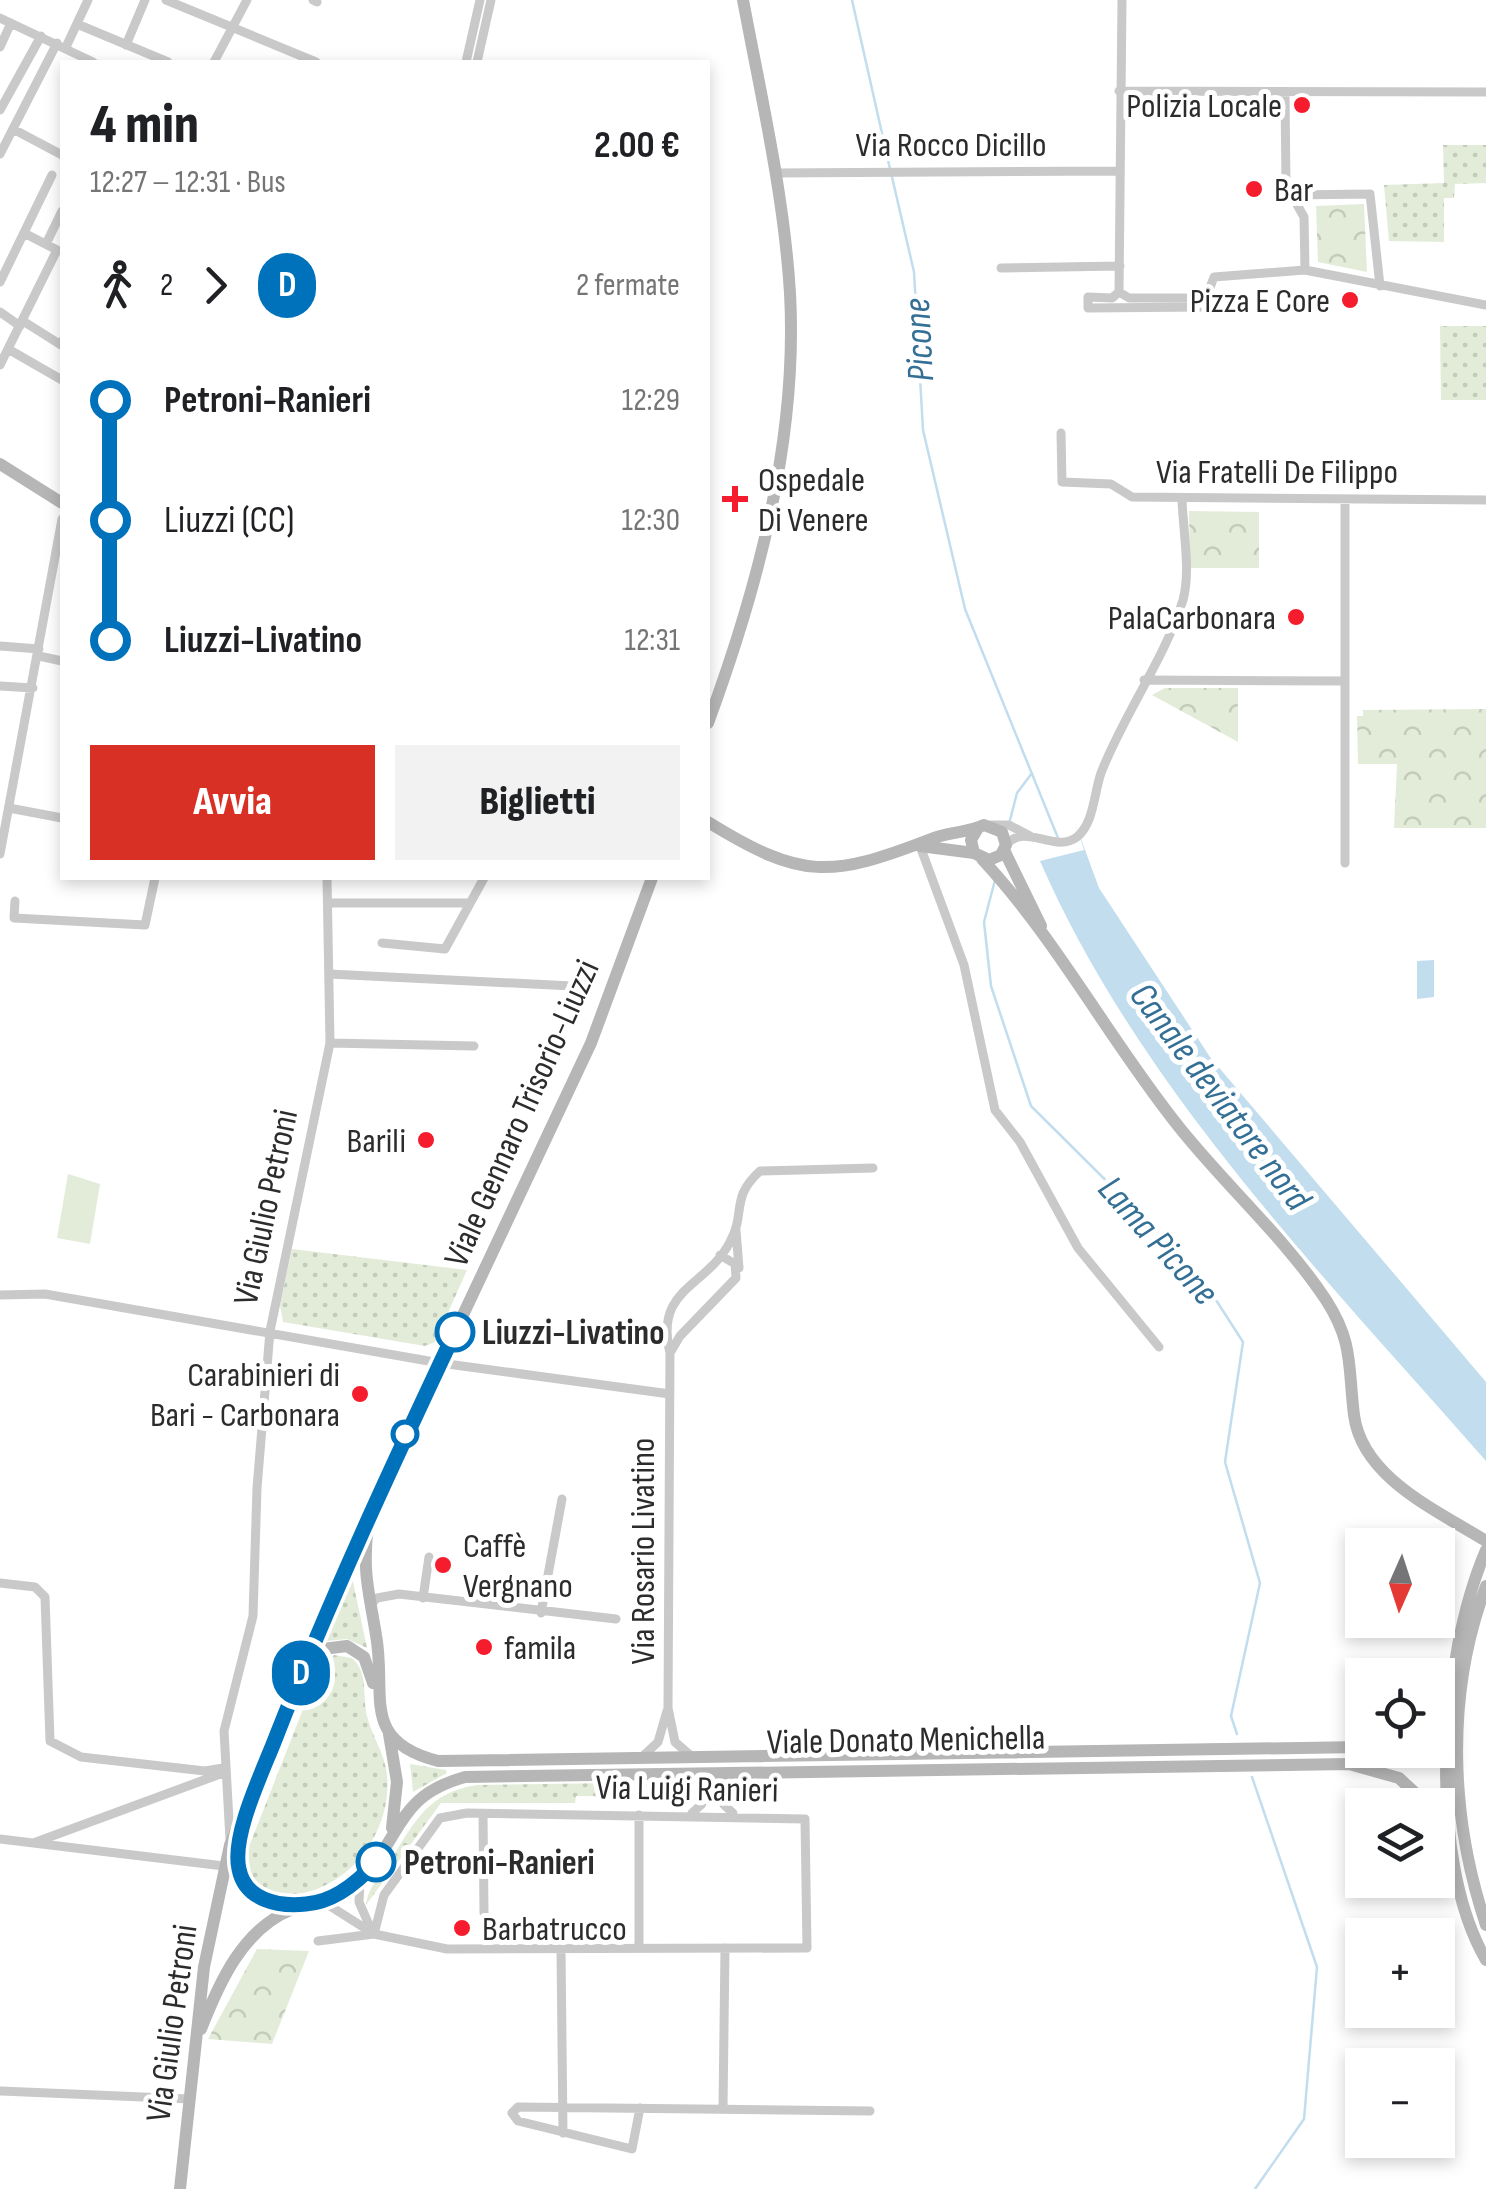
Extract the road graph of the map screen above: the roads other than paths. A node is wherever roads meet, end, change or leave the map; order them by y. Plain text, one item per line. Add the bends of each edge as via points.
1 (88, 0) edge
2 (144, 0) edge
3 (166, 0) edge
4 (247, 0) edge
5 (480, 0) edge
6 (491, 0) edge
7 (1122, 0) edge
8 (743, 2) edge
9 (0, 18) edge
10 (12, 23) junction
11 (78, 24) junction
12 (234, 27) junction
13 (41, 36) junction
14 (62, 45) junction
15 (126, 45) junction
16 (0, 47) edge
17 (89, 60) edge
18 (163, 60) edge
19 (219, 60) edge
20 (311, 60) edge
21 (466, 60) edge
22 (477, 60) edge
23 (1119, 91) junction
24 (1486, 92) edge
25 (1285, 94) junction
26 (0, 110) edge
27 (13, 129) junction
28 (0, 154) edge
29 (60, 154) edge
30 (1118, 171) junction
31 (779, 173) junction
32 (52, 175) dead end
33 (1291, 195) junction
34 (60, 215) edge
35 (24, 233) junction
36 (46, 244) junction
37 (1120, 266) junction
38 (1001, 268) dead end
39 (1305, 270) junction
40 (0, 282) edge
41 (1380, 286) junction
42 (1120, 292) junction
43 (1206, 298) junction
44 (1486, 305) edge
45 (0, 312) edge
46 (22, 323) junction
47 (60, 343) edge
48 (8, 350) junction
49 (0, 365) edge
50 (60, 379) edge
51 (1061, 432) dead end
52 (0, 464) edge
53 (60, 498) edge
54 (1345, 499) junction
55 (1182, 500) junction
56 (1486, 500) edge
57 (60, 531) edge
58 (0, 646) edge
59 (39, 652) junction
60 (60, 660) edge
61 (1144, 680) junction
62 (1345, 681) junction
63 (0, 686) edge
64 (33, 688) junction
65 (710, 717) edge
66 (5, 815) edge
67 (60, 818) edge
68 (710, 823) edge
69 (984, 827) junction
70 (1030, 836) junction
71 (920, 846) junction
72 (1005, 848) junction
73 (0, 854) edge
74 (978, 856) junction
75 (1345, 863) dead end
76 (154, 880) edge
77 (328, 880) edge
78 (483, 880) edge
79 (651, 880) edge
80 (15, 902) dead end
81 (328, 903) junction
82 (470, 903) junction
83 (1043, 933) junction
84 (382, 942) dead end
85 (329, 974) junction
86 (572, 986) dead end
87 (330, 1043) junction
88 (474, 1046) dead end
89 (873, 1168) dead end
90 (736, 1230) junction
91 (720, 1255) junction
92 (739, 1271) junction
93 (0, 1295) edge
94 (270, 1331) junction
95 (1160, 1347) dead end
96 (670, 1354) junction
97 (440, 1363) junction
98 (670, 1394) junction
99 (562, 1499) dead end
100 (370, 1514) junction
101 (1486, 1542) edge
102 (1486, 1551) edge
103 (429, 1557) dead end
104 (1481, 1569) edge
105 (364, 1580) junction
106 (0, 1583) edge
107 (1486, 1586) edge
108 (389, 1594) junction
109 (422, 1598) junction
110 (368, 1607) junction
111 (540, 1612) junction
112 (1462, 1618) junction
113 (616, 1619) dead end
114 (1449, 1658) edge
115 (298, 1680) junction
116 (376, 1700) junction
117 (668, 1708) junction
118 (388, 1730) junction
119 (1345, 1748) edge
120 (694, 1757) junction
121 (641, 1758) junction
122 (1034, 1761) junction
123 (223, 1771) junction
124 (740, 1771) junction
125 (683, 1772) junction
126 (1410, 1788) edge
127 (255, 1794) junction
128 (483, 1814) junction
129 (639, 1814) junction
130 (684, 1814) junction
131 (736, 1814) junction
132 (392, 1831) junction
133 (0, 1839) edge
134 (33, 1843) junction
135 (230, 1845) junction
136 (224, 1866) junction
137 (1455, 1874) edge
138 (360, 1880) junction
139 (1460, 1890) junction
140 (316, 1902) junction
141 (484, 1913) dead end
142 (1486, 1925) edge
143 (374, 1934) junction
144 (212, 1938) junction
145 (318, 1941) dead end
146 (639, 1948) junction
147 (725, 1948) junction
148 (561, 1950) junction
149 (1486, 1960) edge
150 (234, 1962) junction
151 (195, 2046) junction
152 (2, 2091) edge
153 (190, 2099) junction
154 (560, 2106) junction
155 (640, 2108) junction
156 (722, 2108) junction
157 (870, 2111) dead end
158 (563, 2133) junction
159 (180, 2189) edge

1 - 11 street
2 - 15 street
3 - 12 street
4 - 12 street
5 - 21 street
6 - 22 street
7 - 23 street
8 - 31 main road
9 - 10 street
10 - 13 street
10 - 16 street
11 - 14 street
11 - 15 street
12 - 19 street
12 - 20 street
13 - 14 street
13 - 26 street
14 - 17 street
14 - 27 street
15 - 18 street
23 - 25 street
23 - 30 street
24 - 25 street
25 - 33 street
27 - 28 street
27 - 29 street
30 - 31 street, Via Rocco Dicillo
30 - 37 street
31 - 65 main road via 790,290 787,403 746,614
32 - 35 street
33 - 39 street via 1304,217
33 - 41 street via 1370,194
34 - 36 street
35 - 36 street
35 - 40 street
36 - 46 street via 58,250
37 - 38 street
37 - 42 street
39 - 41 street
39 - 43 street via 1214,277
41 - 44 street
42 - 43 street via 1129,298
42 - 43 street via 1088,297 1088,308 1205,308
45 - 46 street
46 - 47 street
46 - 48 street
48 - 49 street
48 - 50 street
51 - 55 street, Via Fratelli De Filippo via 1062,482 1111,484 1126,496
52 - 53 main road
54 - 55 street, Via Fratelli De Filippo
54 - 56 street, Via Fratelli De Filippo
54 - 62 street
55 - 61 street via 1183,598
57 - 59 street
58 - 59 street
59 - 60 street
59 - 64 street
61 - 62 street
61 - 70 street via 1101,774 1086,827 1060,843
62 - 75 street
63 - 64 street
64 - 66 street
66 - 67 street
66 - 73 street
68 - 71 main road via 799,867 848,867
69 - 70 street via 1009,825
69 - 71 main road
69 - 72 main road via 1002,832
69 - 74 main road via 971,840
70 - 72 street via 1016,837
71 - 74 main road
71 - 95 street via 964,965 995,1110 1078,1248
72 - 74 main road via 996,859
72 - 83 main road
74 - 83 main road
76 - 80 street via 146,925 14,918
77 - 81 street, Via Giulio Petroni
78 - 82 street
79 - 97 main road, Viale Gennaro Trisorio-Liuzzi via 591,1043
81 - 82 street
81 - 85 street, Via Giulio Petroni
82 - 84 street via 445,949
83 - 101 main road via 1178,1127 1333,1312 1351,1353 1358,1434 1381,1471
85 - 86 street
85 - 87 street, Via Giulio Petroni
87 - 88 street
87 - 94 street, Via Giulio Petroni
89 - 90 street, Via Rosario Livatino via 760,1172 739,1195
90 - 91 street, Via Rosario Livatino
90 - 92 street
91 - 92 street
91 - 96 street, Via Rosario Livatino via 672,1302
92 - 96 street
93 - 94 street, Via Rosario Livatino via 45,1294
94 - 97 street, Via Rosario Livatino
94 - 123 street, Via Giulio Petroni via 254,1616 224,1731
96 - 98 street, Via Rosario Livatino
97 - 98 street, Via Rosario Livatino
97 - 100 main road, Viale Gennaro Trisorio-Liuzzi
98 - 117 street, Via Rosario Livatino
99 - 111 street
100 - 105 main road, Viale Donato Menichella
100 - 115 main road, Viale Gennaro Trisorio-Liuzzi
102 - 104 main road
103 - 109 street
104 - 112 main road
105 - 108 street
105 - 110 main road, Viale Donato Menichella
106 - 123 street via 35,1586 45,1597 50,1741 80,1757
107 - 142 main road via 1464,1672 1458,1750 1463,1837
108 - 109 street
108 - 110 street
109 - 111 street
110 - 116 main road, Viale Donato Menichella via 379,1665
111 - 113 street
112 - 114 main road
112 - 139 main road via 1447,1766
115 - 116 main road via 324,1649 347,1646 364,1657
115 - 127 main road, Viale Gennaro Trisorio-Liuzzi
116 - 118 main road, Viale Donato Menichella
117 - 120 street via 675,1742
117 - 121 street via 658,1742
118 - 121 main road, Viale Donato Menichella via 415,1753 438,1761
118 - 132 main road, Viale Donato Menichella via 397,1782
119 - 122 main road, Viale Donato Menichella
120 - 121 main road, Viale Donato Menichella
120 - 122 main road, Viale Donato Menichella
122 - 124 main road, Viale Donato Menichella
122 - 126 main road, Viale Donato Menichella via 1349,1764 1399,1778
123 - 134 street
123 - 135 street, Via Giulio Petroni
124 - 125 main road, Viale Donato Menichella
124 - 131 street via 721,1791 724,1805
125 - 130 street via 696,1777 704,1797 697,1810
125 - 132 main road, Viale Donato Menichella via 464,1777 420,1799
127 - 135 main road, Viale Gennaro Trisorio-Liuzzi
127 - 140 main road via 240,1843 245,1884 266,1901
128 - 129 street, Via Luigi Ranieri
128 - 141 street
128 - 143 street, Via Luigi Ranieri via 440,1818 384,1896
129 - 130 street, Via Luigi Ranieri
129 - 146 street
130 - 131 street, Via Luigi Ranieri
131 - 147 street, Via Luigi Ranieri via 805,1819 807,1948
132 - 138 main road, Viale Donato Menichella
133 - 134 street
134 - 136 street
135 - 136 main road, Viale Gennaro Trisorio-Liuzzi
136 - 144 main road, Via Giulio Petroni
137 - 139 main road
138 - 140 main road, Viale Donato Menichella
138 - 143 street via 359,1902
139 - 149 main road
140 - 143 street
140 - 150 main road, Viale Donato Menichella via 268,1922
143 - 145 street, Via Luigi Ranieri
143 - 148 street, Via Luigi Ranieri via 447,1948
144 - 150 main road via 220,1964
144 - 151 main road, Via Giulio Petroni
146 - 147 street, Via Luigi Ranieri
146 - 148 street, Via Luigi Ranieri
147 - 156 street
148 - 154 street
150 - 151 main road, Viale Donato Menichella
151 - 153 main road, Via Giulio Petroni
152 - 153 street
153 - 159 main road, Via Giulio Petroni
154 - 155 street
154 - 158 street
154 - 158 street via 518,2107 512,2113 518,2121
155 - 156 street
155 - 158 street via 632,2149
156 - 157 street

